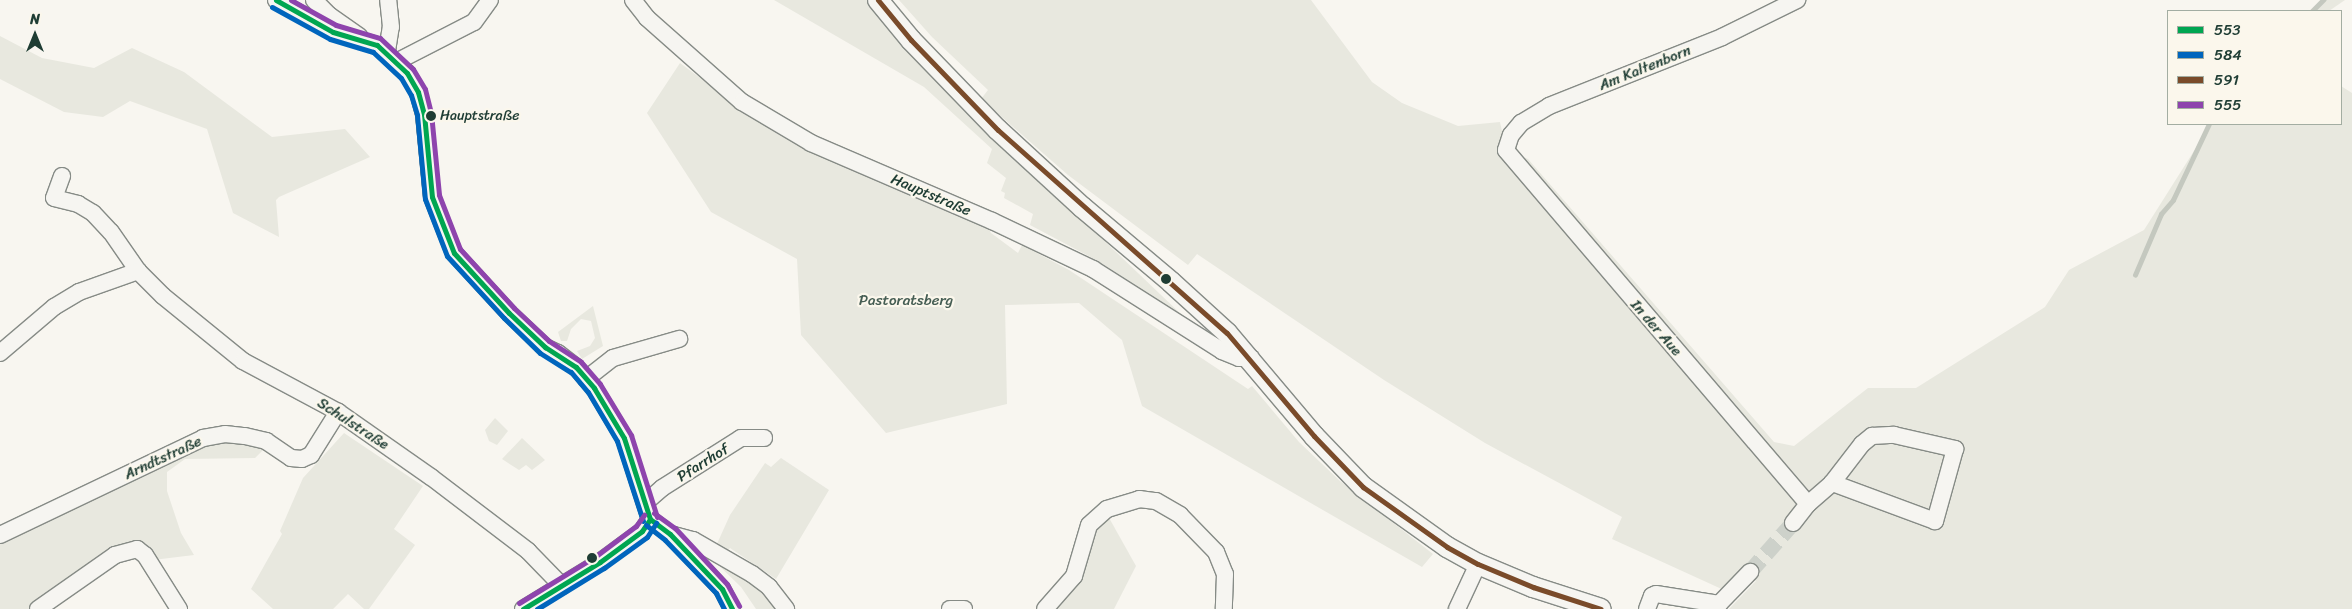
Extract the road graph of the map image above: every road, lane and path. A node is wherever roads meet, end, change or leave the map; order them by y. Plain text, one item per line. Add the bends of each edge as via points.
1 (276, 0) edge
2 (314, 0) edge
3 (388, 0) edge
4 (490, 0) edge
5 (633, 0) edge
6 (878, 0) edge
7 (1797, 0) edge
8 (363, 38) junction
9 (393, 56) junction
10 (1506, 150) joint
11 (62, 176) dead end
12 (138, 271) junction
13 (679, 339) dead end
14 (0, 352) edge
15 (1250, 358) junction
16 (586, 379) junction
17 (338, 412) junction
18 (764, 438) dead end
19 (1832, 483) junction
20 (646, 502) junction
21 (1808, 504) junction
22 (650, 519) junction
23 (1793, 523) tunnel mouth
24 (670, 534) junction
25 (0, 535) edge
26 (1478, 564) junction
27 (1750, 572) tunnel mouth
28 (562, 586) junction
29 (733, 608) edge
30 (38, 609) edge
31 (179, 609) edge
32 (523, 609) edge
33 (786, 609) edge
34 (950, 609) edge
35 (964, 609) edge
36 (1045, 609) edge
37 (1224, 609) edge
38 (1457, 609) edge
39 (1601, 609) edge
40 (1647, 609) edge

1 - 8 street via 333,32
2 - 8 street via 329,15
3 - 9 street
4 - 9 street via 474,22
5 - 15 street, Hauptstraße via 680,49 742,102 811,143 992,221 1093,269 1222,351 1239,358
6 - 15 main road via 911,40 998,130 1082,208 1172,282
7 - 10 street, Am Kaltenborn via 1722,37 1549,106 1521,123 1511,135
8 - 9 street
9 - 16 street via 418,92 432,197 454,253 545,348 558,352
10 - 21 street, In der Aue
11 - 12 street, Schulstraße via 54,198 78,204 93,213 111,232
12 - 14 street via 79,292 54,307
12 - 17 street, Schulstraße via 163,296 243,361
13 - 16 street via 613,358
15 - 26 main road via 1314,436 1364,487 1439,542
16 - 20 street via 624,438
17 - 25 street, Arndtstraße via 312,455 302,459 291,458 266,442 245,436 225,434 203,438
17 - 28 street, Schulstraße via 479,513 528,552
18 - 20 street, Pfarrhof via 741,438 662,488
19 - 19 street via 1872,436 1894,435 1955,449 1935,521
19 - 21 street
20 - 22 street
21 - 23 street
22 - 24 street
22 - 28 street via 642,531
24 - 29 street via 722,589
24 - 33 street via 693,540 752,574 769,587
26 - 38 street
26 - 39 main road via 1533,587
27 - 40 street via 1719,604 1656,594
28 - 32 street
30 - 31 street via 115,555 137,549 145,555
34 - 35 street
36 - 37 street via 1074,576 1089,525 1107,509 1139,500 1156,501 1180,515 1216,552 1225,574

